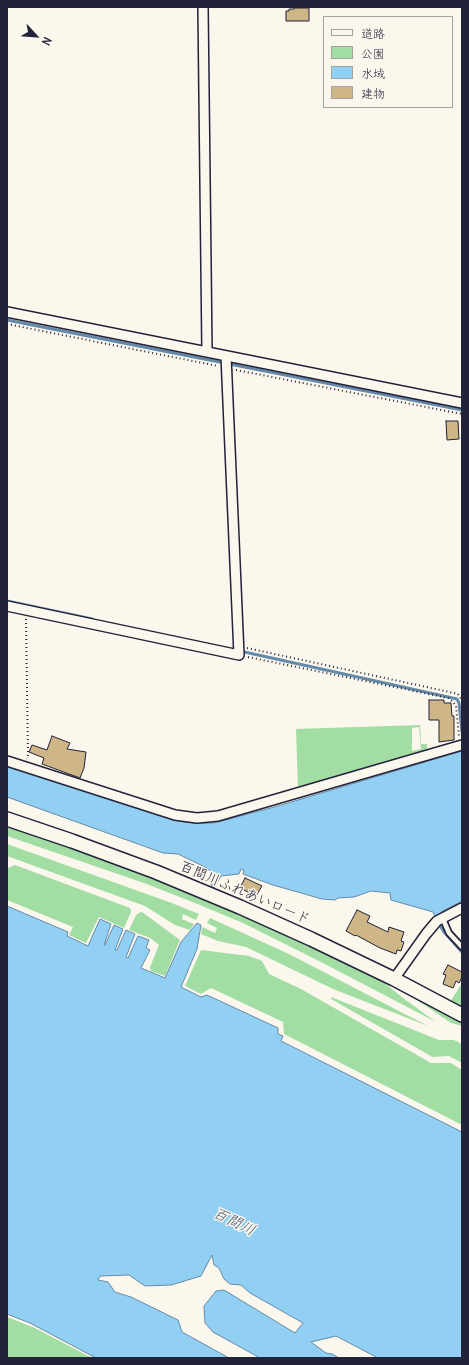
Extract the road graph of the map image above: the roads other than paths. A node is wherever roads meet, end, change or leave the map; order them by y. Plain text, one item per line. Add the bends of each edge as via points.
1 (203, 7) edge
2 (7, 312) edge
3 (207, 352) junction
4 (226, 363) junction
5 (462, 403) edge
6 (7, 606) edge
7 (461, 745) edge
8 (7, 761) edge
9 (7, 820) edge
10 (462, 908) edge
11 (443, 919) junction
12 (462, 948) edge
13 (394, 979) junction
14 (462, 1015) edge

1 - 3 street
2 - 3 street
3 - 4 street
4 - 5 street
4 - 6 street via 239,651
7 - 8 street via 218,816 198,818 176,815
9 - 13 street, 百間川ふれあいロード via 156,872 240,907
10 - 11 street
11 - 12 lane via 449,933
11 - 13 street via 426,934
13 - 14 street, 百間川ふれあいロード

